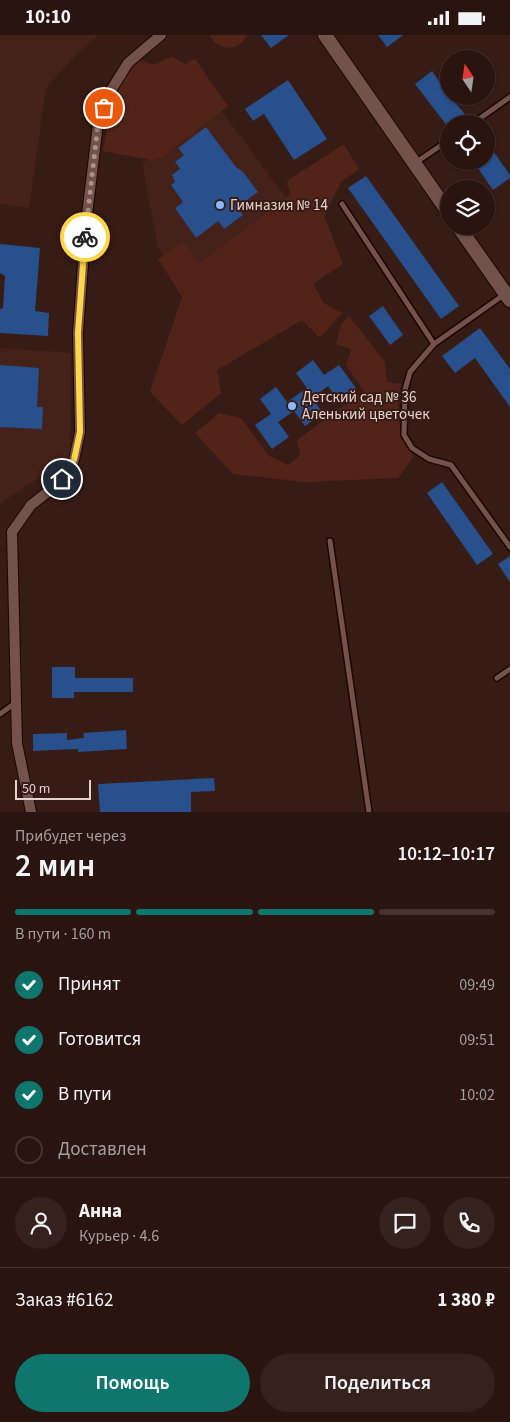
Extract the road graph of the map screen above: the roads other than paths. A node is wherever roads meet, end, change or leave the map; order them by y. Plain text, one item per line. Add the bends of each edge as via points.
1 (161, 35) edge
2 (324, 35) edge
3 (510, 97) edge
4 (485, 115) edge
5 (440, 146) edge
6 (414, 164) junction
7 (440, 200) edge
8 (342, 203) dead end
9 (464, 235) edge
10 (508, 297) edge
11 (434, 344) junction
12 (330, 541) dead end
13 (510, 547) edge
14 (510, 669) edge
15 (497, 678) dead end
16 (15, 703) junction
17 (0, 715) edge
18 (369, 811) edge
19 (31, 812) edge
20 (362, 812) edge

1 - 16 street via 128,63 110,92 98,124 79,314 80,432 74,460 62,479 31,505 12,532
2 - 6 main road
3 - 4 lane
5 - 6 lane
6 - 7 main road
8 - 11 lane
9 - 10 main road
10 - 11 lane
11 - 13 lane via 410,372 405,390 404,435 412,448 429,459 451,465
12 - 18 lane
14 - 15 lane
16 - 17 lane
16 - 19 street via 17,743
18 - 20 lane

